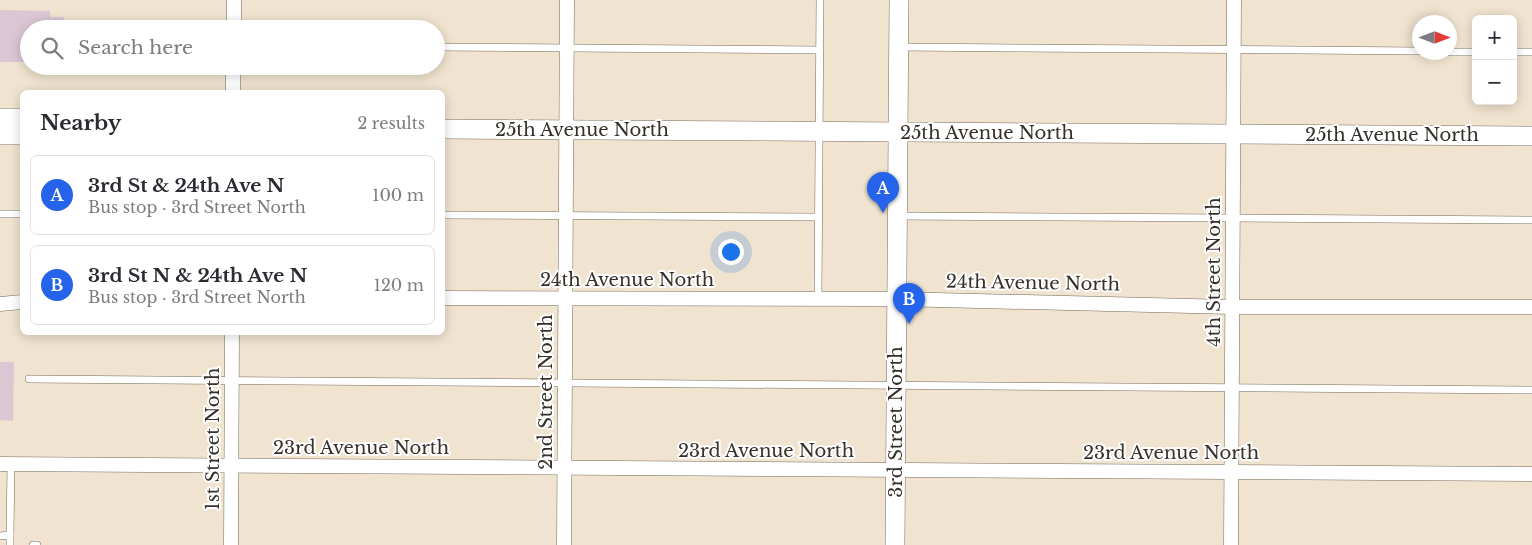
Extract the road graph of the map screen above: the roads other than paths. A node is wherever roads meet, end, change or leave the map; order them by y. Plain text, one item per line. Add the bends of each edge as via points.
1 (234, 0) edge
2 (567, 0) edge
3 (820, 0) edge
4 (899, 0) edge
5 (1234, 0) edge
6 (234, 20) edge
7 (445, 47) edge
8 (898, 47) junction
9 (567, 48) junction
10 (819, 50) junction
11 (1234, 50) junction
12 (1412, 51) edge
13 (1457, 52) edge
14 (1472, 52) edge
15 (1517, 52) edge
16 (1532, 52) edge
17 (233, 75) edge
18 (233, 90) edge
19 (0, 118) edge
20 (20, 118) edge
21 (445, 129) edge
22 (566, 130) junction
23 (819, 131) junction
24 (898, 132) junction
25 (1234, 134) junction
26 (0, 135) edge
27 (20, 135) edge
28 (1532, 136) edge
29 (0, 214) edge
30 (20, 214) edge
31 (445, 215) edge
32 (566, 216) junction
33 (897, 216) junction
34 (818, 217) junction
35 (1233, 218) junction
36 (1532, 220) edge
37 (445, 298) edge
38 (565, 299) junction
39 (818, 299) junction
40 (897, 299) junction
41 (20, 302) edge
42 (0, 304) edge
43 (1232, 307) junction
44 (1532, 307) edge
45 (232, 335) edge
46 (29, 380) dead end
47 (232, 381) junction
48 (565, 383) junction
49 (896, 385) junction
50 (1232, 388) junction
51 (1532, 390) edge
52 (5, 464) edge
53 (231, 466) junction
54 (564, 468) junction
55 (896, 470) junction
56 (1231, 472) junction
57 (1532, 474) edge
58 (10, 535) junction
59 (0, 536) edge
60 (10, 545) edge
61 (231, 545) edge
62 (564, 545) edge
63 (895, 545) edge
64 (1231, 545) edge

1 - 6 street
2 - 9 street, 2nd Street North
3 - 10 lane
4 - 8 street, 3rd Street North
5 - 11 street, 4th Street North
7 - 9 lane
8 - 11 lane
8 - 24 street, 3rd Street North
9 - 10 lane
9 - 22 street, 2nd Street North
10 - 23 lane
11 - 12 lane
11 - 25 street, 4th Street North
13 - 14 lane
15 - 16 lane
17 - 18 street
19 - 20 street
21 - 22 street, 25th Avenue North
22 - 23 street, 25th Avenue North
22 - 32 street, 2nd Street North
23 - 24 street, 25th Avenue North
23 - 34 lane
24 - 25 street, 25th Avenue North
24 - 33 street, 3rd Street North
25 - 28 street, 25th Avenue North
25 - 35 street, 4th Street North
26 - 27 street
29 - 30 lane
31 - 32 lane
32 - 34 lane
32 - 38 street, 2nd Street North
33 - 35 lane
33 - 40 street, 3rd Street North
34 - 39 lane
35 - 36 lane
35 - 43 street, 4th Street North
37 - 38 street, 24th Avenue North
38 - 39 street, 24th Avenue North
38 - 48 street, 2nd Street North
39 - 40 street, 24th Avenue North
40 - 43 street, 24th Avenue North
40 - 49 street, 3rd Street North
41 - 42 street
43 - 44 street, 24th Avenue North
43 - 50 street, 4th Street North
45 - 47 street, 1st Street North
46 - 47 lane
47 - 48 lane
47 - 53 street, 1st Street North
48 - 49 lane
48 - 54 street, 2nd Street North
49 - 50 lane
49 - 55 street, 3rd Street North
50 - 51 lane
50 - 56 street, 4th Street North
52 - 53 street, 23rd Avenue North
52 - 58 lane
53 - 54 street, 23rd Avenue North
53 - 61 street, 1st Street North
54 - 55 street, 23rd Avenue North
54 - 62 street, 2nd Street North
55 - 56 street, 23rd Avenue North
55 - 63 street, 3rd Street North
56 - 57 street, 23rd Avenue North
56 - 64 street, 4th Street North
58 - 59 lane
58 - 60 lane

